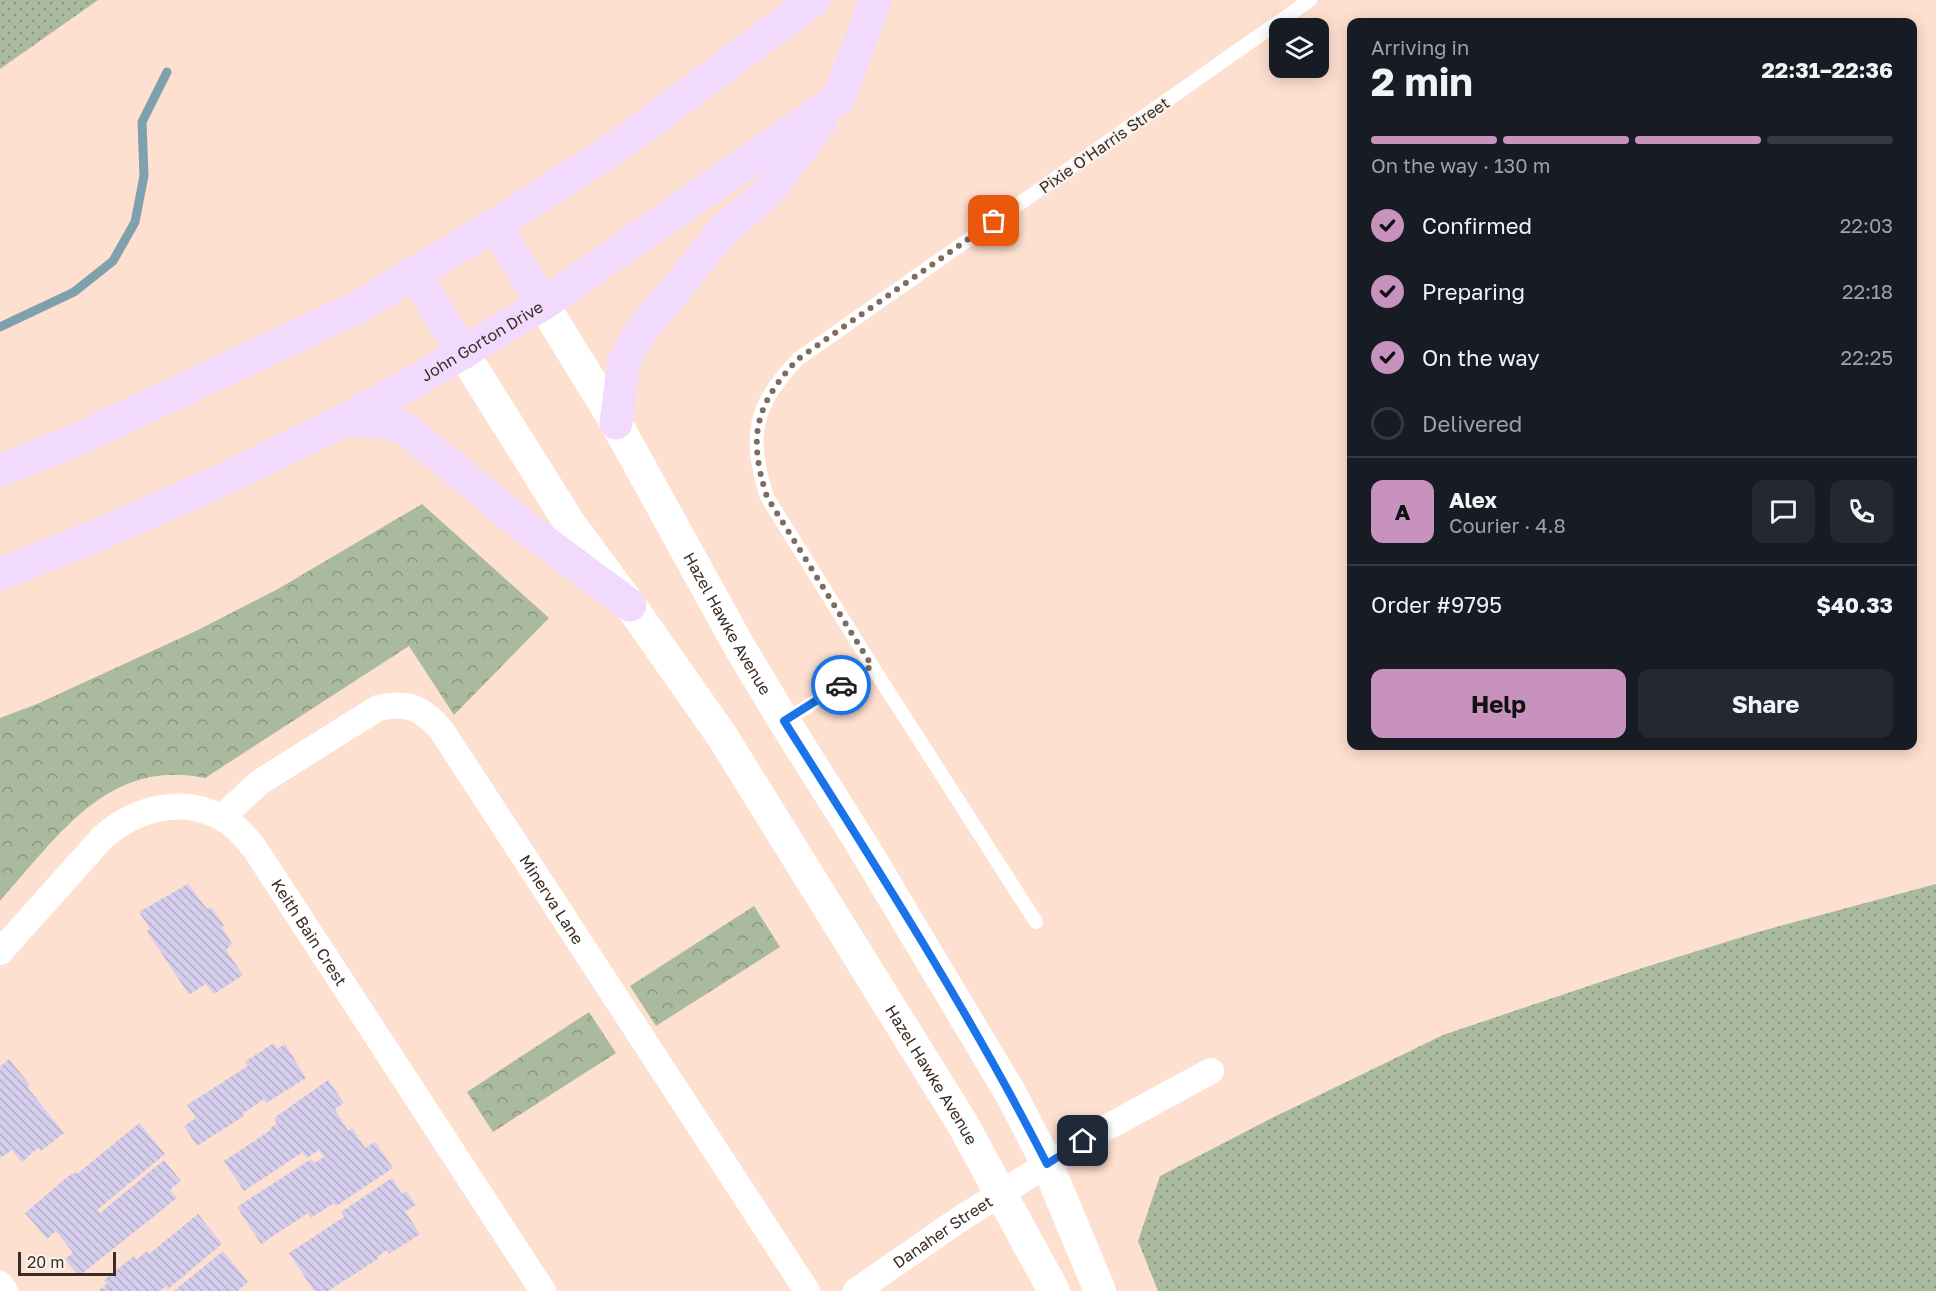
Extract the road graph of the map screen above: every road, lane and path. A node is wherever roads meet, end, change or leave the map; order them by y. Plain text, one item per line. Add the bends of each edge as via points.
1 (814, 0) edge
2 (875, 0) edge
3 (1311, 0) edge
4 (839, 98) junction
5 (495, 225) junction
6 (413, 272) junction
7 (543, 304) junction
8 (463, 353) junction
9 (345, 420) junction
10 (616, 423) junction
11 (0, 471) edge
12 (0, 574) edge
13 (630, 605) junction
14 (872, 666) junction
15 (784, 721) junction
16 (222, 818) junction
17 (1036, 922) dead end
18 (0, 952) edge
19 (1211, 1071) dead end
20 (1047, 1164) junction
21 (1001, 1193) junction
22 (0, 1284) edge
23 (5, 1291) edge
24 (543, 1291) edge
25 (807, 1291) edge
26 (856, 1291) edge
27 (1054, 1291) edge
28 (1100, 1291) edge

1 - 5 main road via 624,141
2 - 4 main road
3 - 14 lane, Pixie O'Harris Street via 798,359 778,380 764,404 756,436 767,497
4 - 7 main road, John Gorton Drive
4 - 10 main road via 769,191 724,230 638,335 624,362
5 - 6 main road
5 - 7 main road
6 - 8 main road
6 - 11 main road via 360,306 83,437
7 - 8 main road, John Gorton Drive
7 - 10 street, Hazel Hawke Avenue
8 - 9 main road, John Gorton Drive
8 - 13 street, Hazel Hawke Avenue via 570,524
9 - 12 main road, John Gorton Drive via 212,485
9 - 13 main road via 387,422 407,430 529,530
10 - 15 street, Hazel Hawke Avenue
13 - 21 street, Hazel Hawke Avenue via 722,736 963,1123
14 - 15 lane
14 - 17 lane, Pixie O'Harris Street
15 - 20 street, Hazel Hawke Avenue via 977,1036
16 - 18 street, Keith Bain Crest via 193,807 175,807 137,814 116,826
16 - 24 street, Keith Bain Crest via 255,849
16 - 25 street, Minerva Lane via 261,782 378,708 407,705 431,718
19 - 20 street, Danaher Street
20 - 21 street, Danaher Street
20 - 28 street, Hazel Hawke Avenue
21 - 26 street, Danaher Street
21 - 27 street, Hazel Hawke Avenue
22 - 23 street

